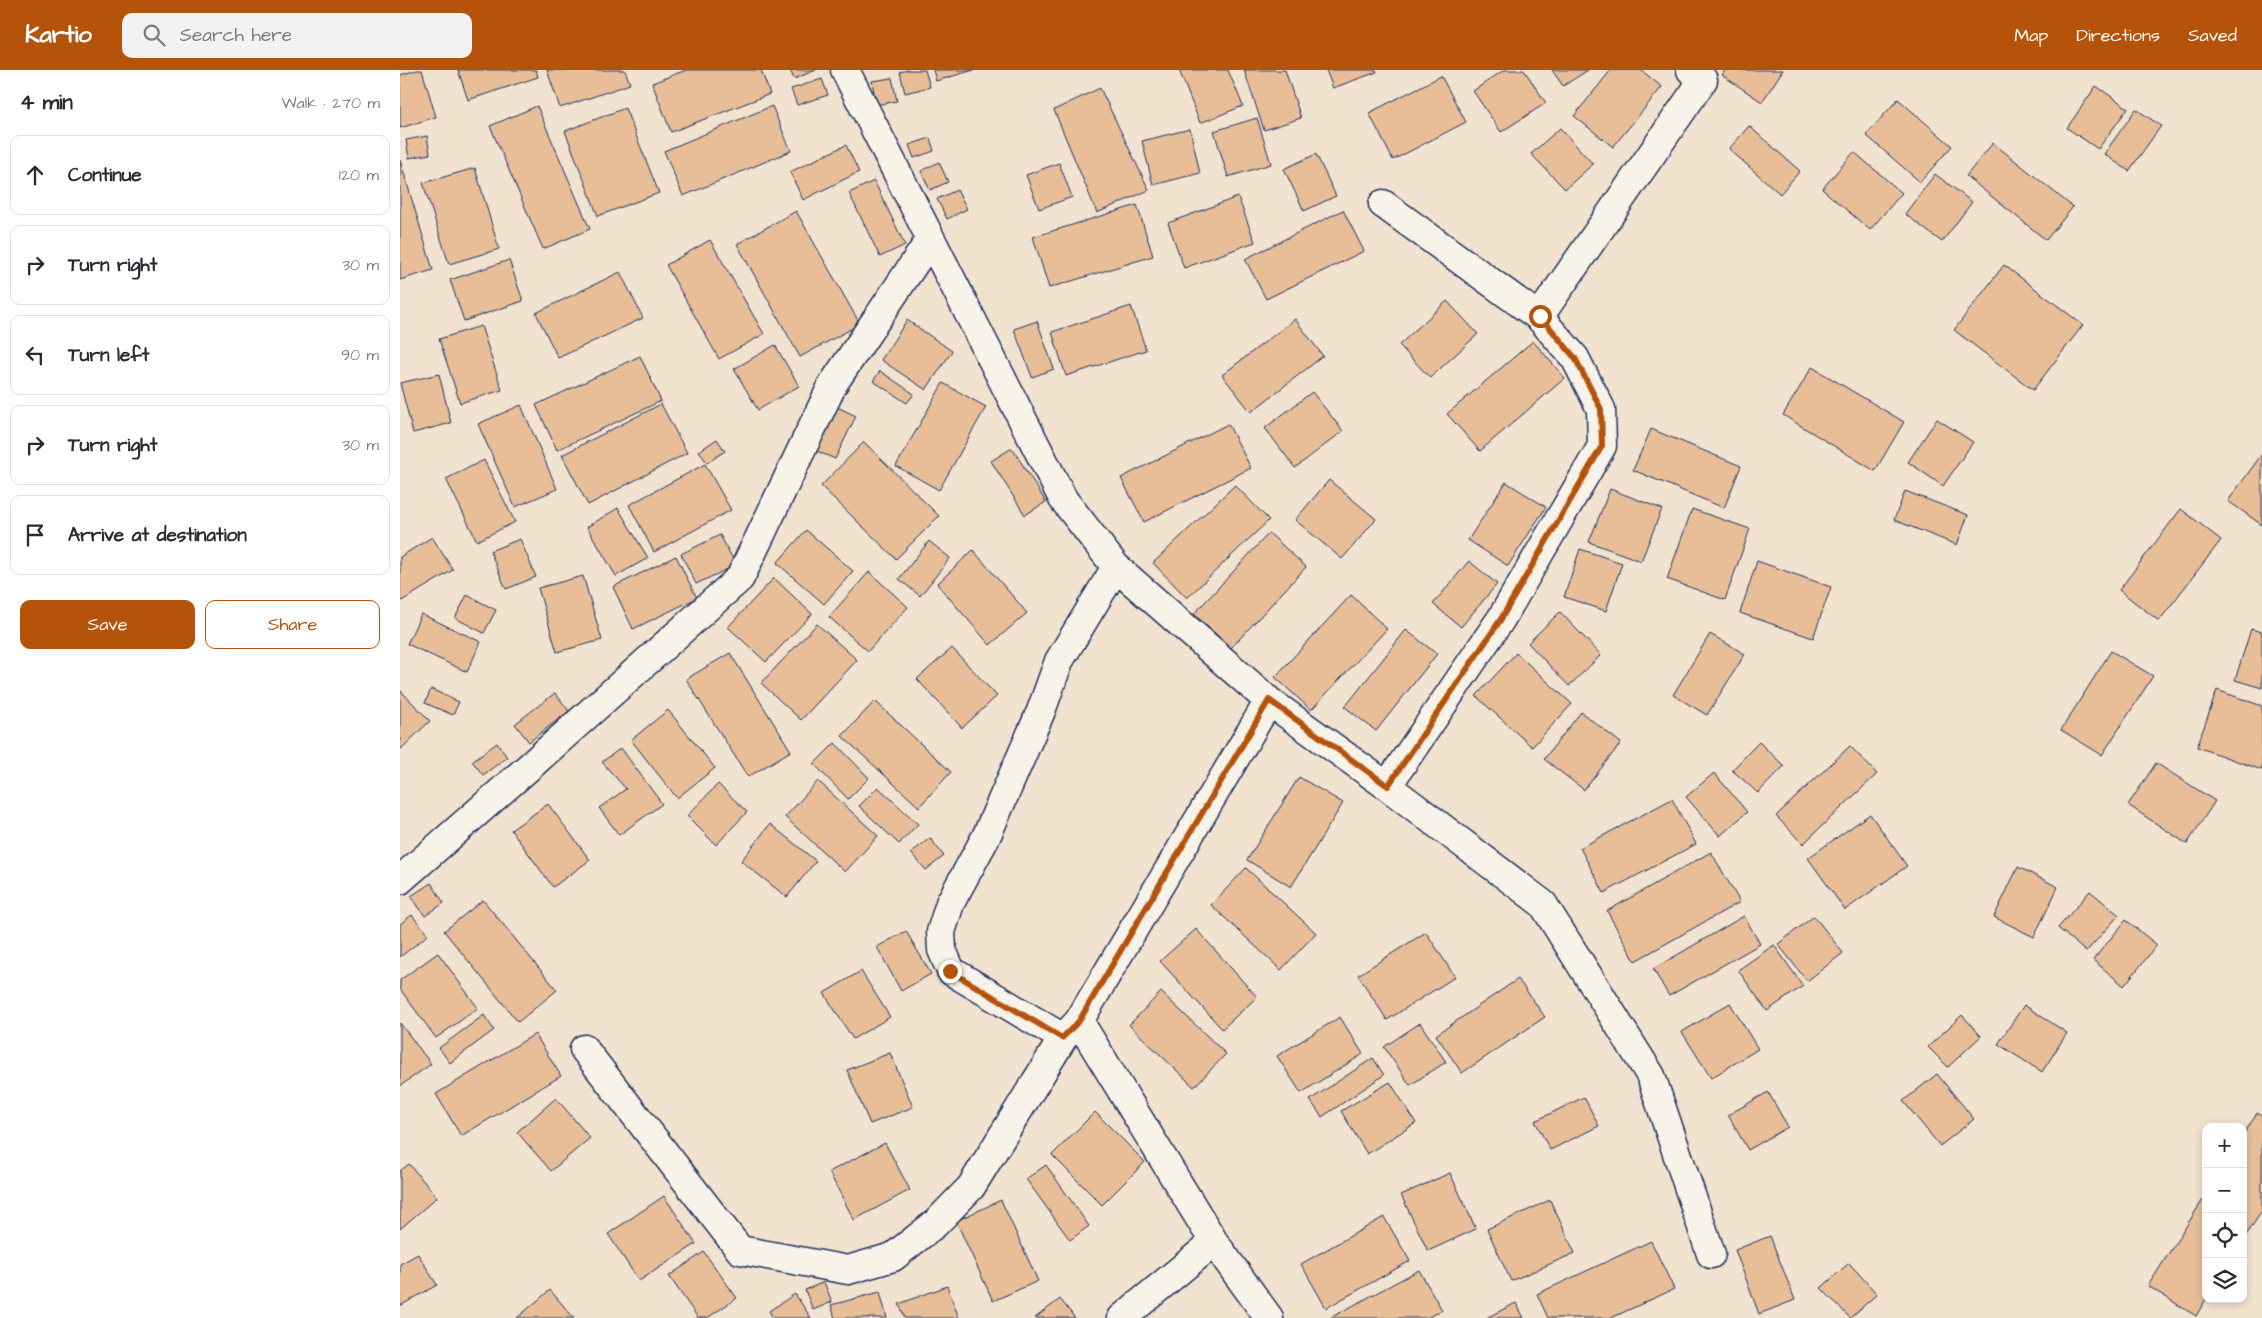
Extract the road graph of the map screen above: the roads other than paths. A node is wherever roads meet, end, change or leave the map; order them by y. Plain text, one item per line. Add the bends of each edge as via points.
1 (845, 70) edge
2 (1691, 70) edge
3 (1383, 204) dead end
4 (930, 240) junction
5 (1540, 316) junction
6 (1116, 567) junction
7 (1269, 700) junction
8 (1388, 786) junction
9 (400, 880) edge
10 (1071, 1029) junction
11 (584, 1049) dead end
12 (1214, 1242) junction
13 (1711, 1254) dead end
14 (1122, 1318) edge
15 (1269, 1318) edge

1 - 4 street
2 - 5 street via 1703,80
3 - 5 street
4 - 6 street via 1063,499
4 - 9 street via 833,384 740,578
5 - 8 street via 1575,358 1601,409 1602,446 1501,619
6 - 7 street
6 - 10 street via 1059,661 1041,711 990,828 950,903 941,932 942,950 950,971
7 - 8 street
7 - 10 street
8 - 13 street via 1543,904 1651,1076
10 - 11 street via 971,1187 936,1223 893,1257 848,1270 740,1250
10 - 12 street
12 - 14 street
12 - 15 street

